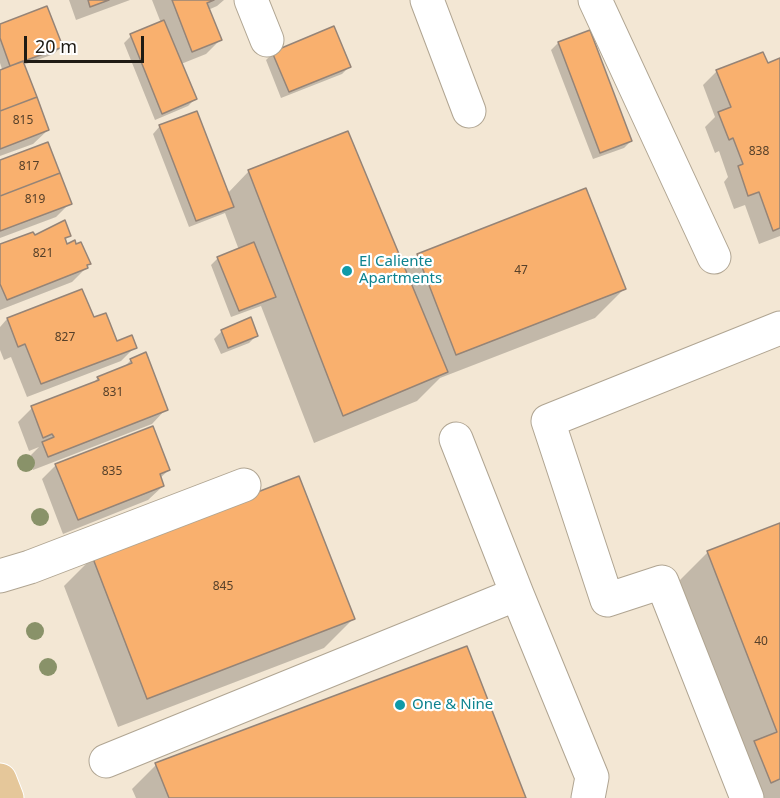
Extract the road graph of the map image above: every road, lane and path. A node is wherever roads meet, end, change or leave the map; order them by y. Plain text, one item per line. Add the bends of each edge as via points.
1 (251, 0) edge
2 (427, 0) edge
3 (595, 0) edge
4 (267, 40) dead end
5 (469, 111) dead end
6 (714, 257) dead end
7 (780, 328) edge
8 (456, 439) dead end
9 (244, 485) dead end
10 (0, 576) edge
11 (516, 594) junction
12 (106, 761) dead end
13 (0, 780) edge
14 (7, 798) edge
15 (588, 798) edge
16 (747, 798) edge

1 - 4 lane
2 - 5 lane
3 - 6 lane
7 - 16 lane via 548,421 607,600 662,582
8 - 11 lane
9 - 10 lane
11 - 12 lane
11 - 15 lane via 592,777
13 - 14 main road

